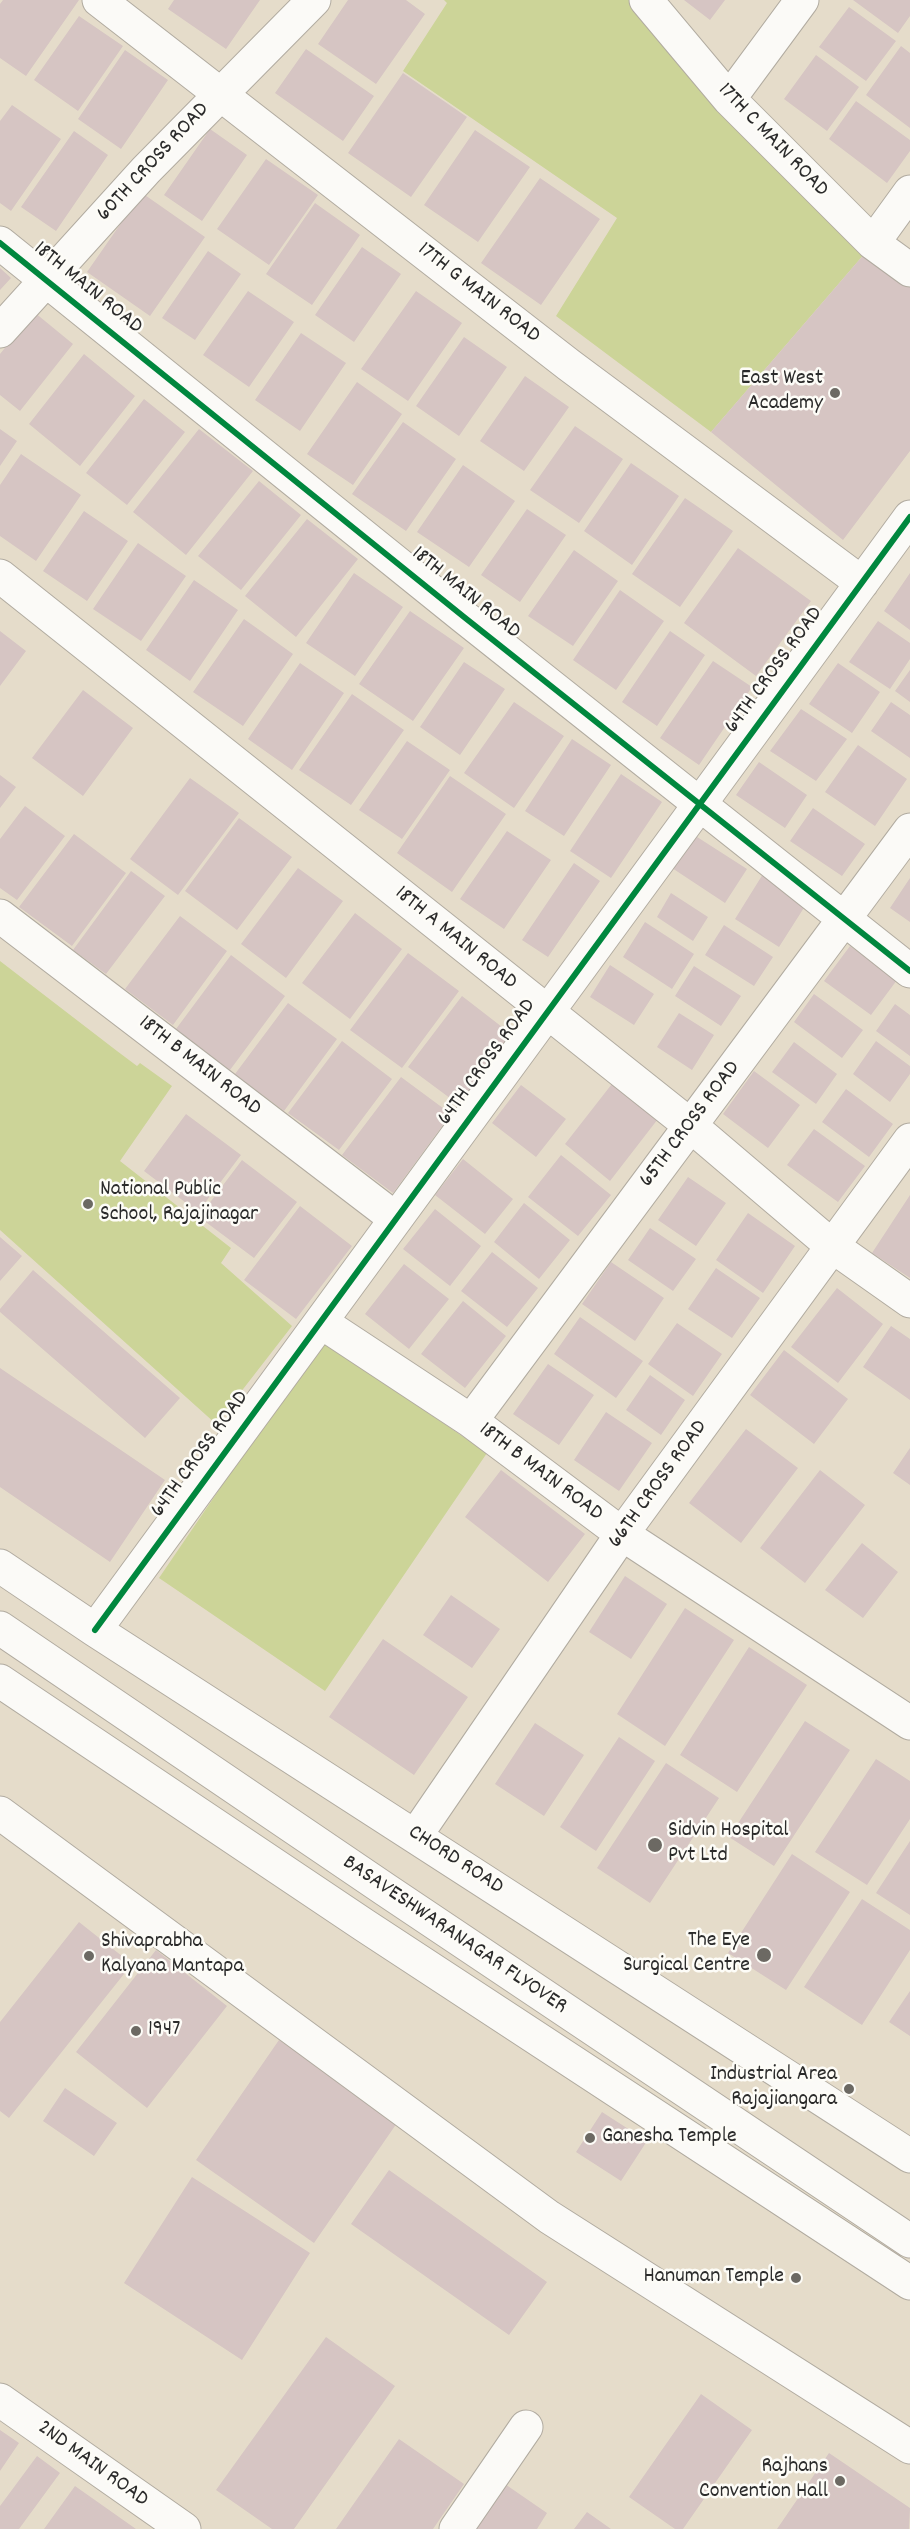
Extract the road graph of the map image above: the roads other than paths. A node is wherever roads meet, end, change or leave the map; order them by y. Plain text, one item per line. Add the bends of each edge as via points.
1 (99, 0) edge
2 (314, 0) edge
3 (646, 0) edge
4 (802, 0) edge
5 (220, 94) junction
6 (729, 99) junction
7 (910, 192) edge
8 (0, 243) edge
9 (873, 243) junction
10 (910, 270) edge
11 (48, 279) junction
12 (0, 331) edge
13 (910, 517) edge
14 (0, 576) edge
15 (862, 583) junction
16 (700, 804) junction
17 (910, 830) edge
18 (0, 916) edge
19 (844, 918) junction
20 (910, 971) edge
21 (548, 1012) junction
22 (690, 1126) junction
23 (910, 1140) edge
24 (396, 1219) junction
25 (832, 1246) junction
26 (910, 1302) edge
27 (321, 1322) junction
28 (471, 1421) junction
29 (622, 1534) junction
30 (0, 1566) edge
31 (0, 1628) edge
32 (94, 1630) junction
33 (0, 1681) edge
34 (910, 1723) edge
35 (0, 1812) edge
36 (416, 1835) junction
37 (910, 2156) edge
38 (910, 2241) edge
39 (910, 2283) edge
40 (0, 2400) edge
41 (525, 2427) dead end
42 (910, 2447) edge
43 (184, 2529) edge
44 (456, 2529) edge

1 - 5 street, 17TH G MAIN ROAD
2 - 5 street, 60TH CROSS ROAD
3 - 6 street, 17TH C MAIN ROAD
4 - 6 street
5 - 11 street, 60TH CROSS ROAD
5 - 15 street, 17TH G MAIN ROAD via 569,365
6 - 9 street, 17TH C MAIN ROAD
7 - 9 street
8 - 11 street, 18TH MAIN ROAD
9 - 10 street, 17TH C MAIN ROAD
11 - 12 street, 60TH CROSS ROAD
11 - 16 street, 18TH MAIN ROAD
13 - 15 street, 64TH CROSS ROAD
14 - 21 street, 18TH A MAIN ROAD
15 - 16 street, 64TH CROSS ROAD
16 - 19 street, 18TH MAIN ROAD
16 - 21 street, 64TH CROSS ROAD
17 - 19 street, 65TH CROSS ROAD
18 - 24 street, 18TH B MAIN ROAD
19 - 20 street, 18TH MAIN ROAD
19 - 22 street, 65TH CROSS ROAD
21 - 22 street, 18TH A MAIN ROAD
21 - 24 street, 64TH CROSS ROAD
22 - 25 street, 18TH A MAIN ROAD
22 - 28 street, 65TH CROSS ROAD
23 - 25 street, 66TH CROSS ROAD
24 - 27 street, 64TH CROSS ROAD
25 - 26 street, 18TH A MAIN ROAD
25 - 29 street, 66TH CROSS ROAD
27 - 28 street, 18TH B MAIN ROAD
27 - 32 street, 64TH CROSS ROAD
28 - 29 street, 18TH B MAIN ROAD
29 - 34 street, 18TH B MAIN ROAD
29 - 36 street, 66TH CROSS ROAD
30 - 32 street, CHORD ROAD
31 - 38 street, BASAVESHWARANAGAR FLYOVER
32 - 36 street, CHORD ROAD
33 - 39 street, BASAVESHWARANAGAR FLYOVER
35 - 42 street via 549,2217
36 - 37 street, CHORD ROAD
40 - 43 street, 2ND MAIN ROAD
41 - 44 street

